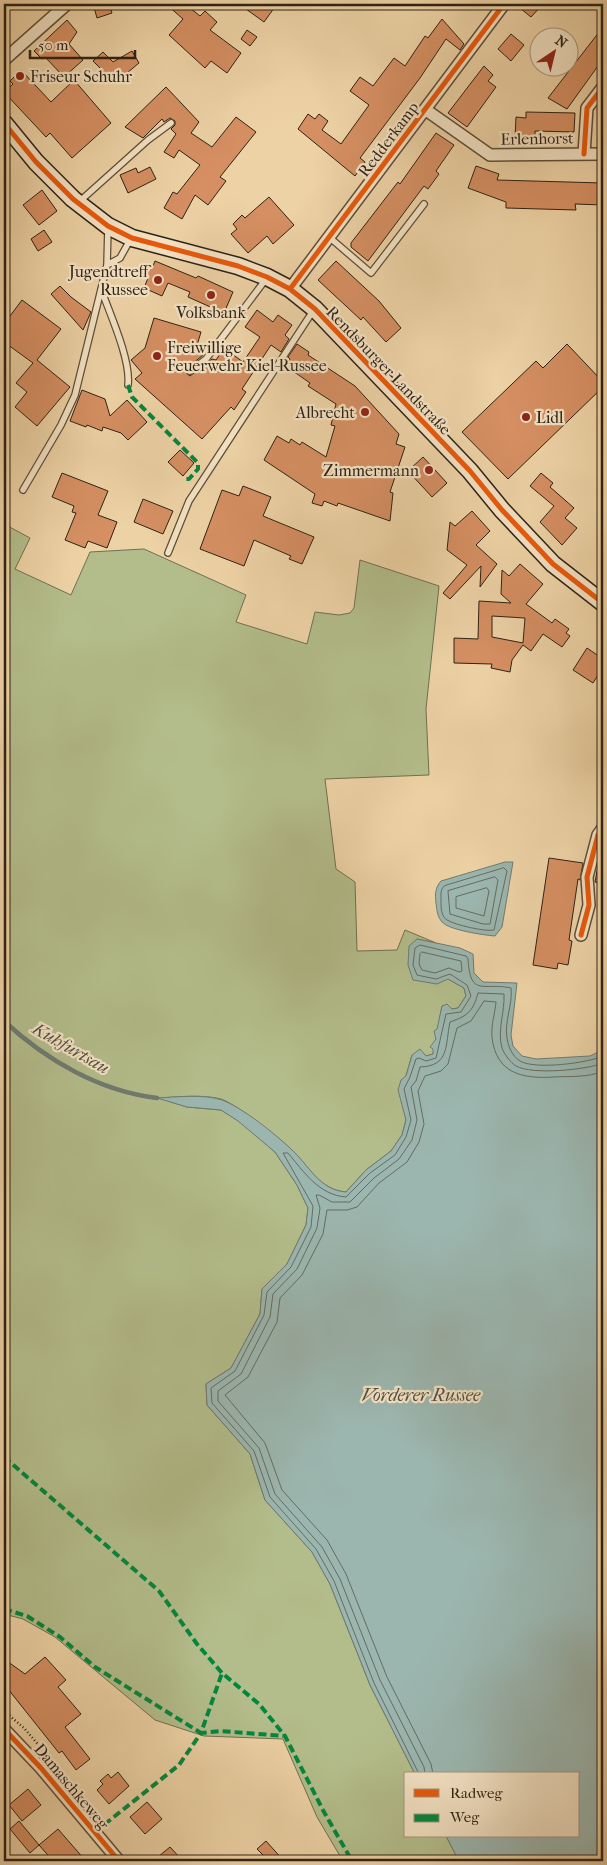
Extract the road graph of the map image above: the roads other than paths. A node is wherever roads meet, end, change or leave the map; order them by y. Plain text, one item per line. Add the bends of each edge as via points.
1 (67, 4) edge
2 (504, 4) edge
3 (4, 60) edge
4 (603, 88) edge
5 (426, 110) junction
6 (4, 123) edge
7 (171, 123) dead end
8 (584, 154) junction
9 (603, 154) edge
10 (77, 203) junction
11 (424, 204) dead end
12 (108, 226) junction
13 (329, 237) junction
14 (132, 238) junction
15 (107, 265) junction
16 (267, 277) junction
17 (101, 288) junction
18 (290, 289) junction
19 (314, 310) junction
20 (190, 371) dead end
21 (128, 385) dead end
22 (22, 490) dead end
23 (168, 553) dead end
24 (603, 603) edge
25 (603, 828) edge
26 (581, 935) dead end
27 (4, 1729) edge
28 (119, 1861) edge

1 - 3 street
2 - 5 street, Redderkamp
4 - 8 street via 587,108
5 - 8 street, Erlenhorst via 490,155
5 - 13 street, Redderkamp
6 - 10 street, Rendsburger Landstraße via 36,162
7 - 10 lane
8 - 9 street, Erlenhorst
10 - 12 street, Rendsburger Landstraße
11 - 13 lane via 371,273
12 - 14 street, Rendsburger Landstraße
12 - 15 lane
13 - 18 street, Redderkamp
14 - 15 lane via 120,258
14 - 16 street, Rendsburger Landstraße via 238,266
15 - 17 lane
16 - 18 street, Rendsburger Landstraße
16 - 20 lane via 206,359
17 - 21 lane via 126,360
17 - 22 lane via 75,394 61,425
18 - 19 street, Rendsburger Landstraße
19 - 23 lane via 189,500
19 - 24 street, Rendsburger Landstraße via 470,471 553,564
25 - 26 street via 598,835 587,878 589,905
27 - 28 street, Damaschkeweg

